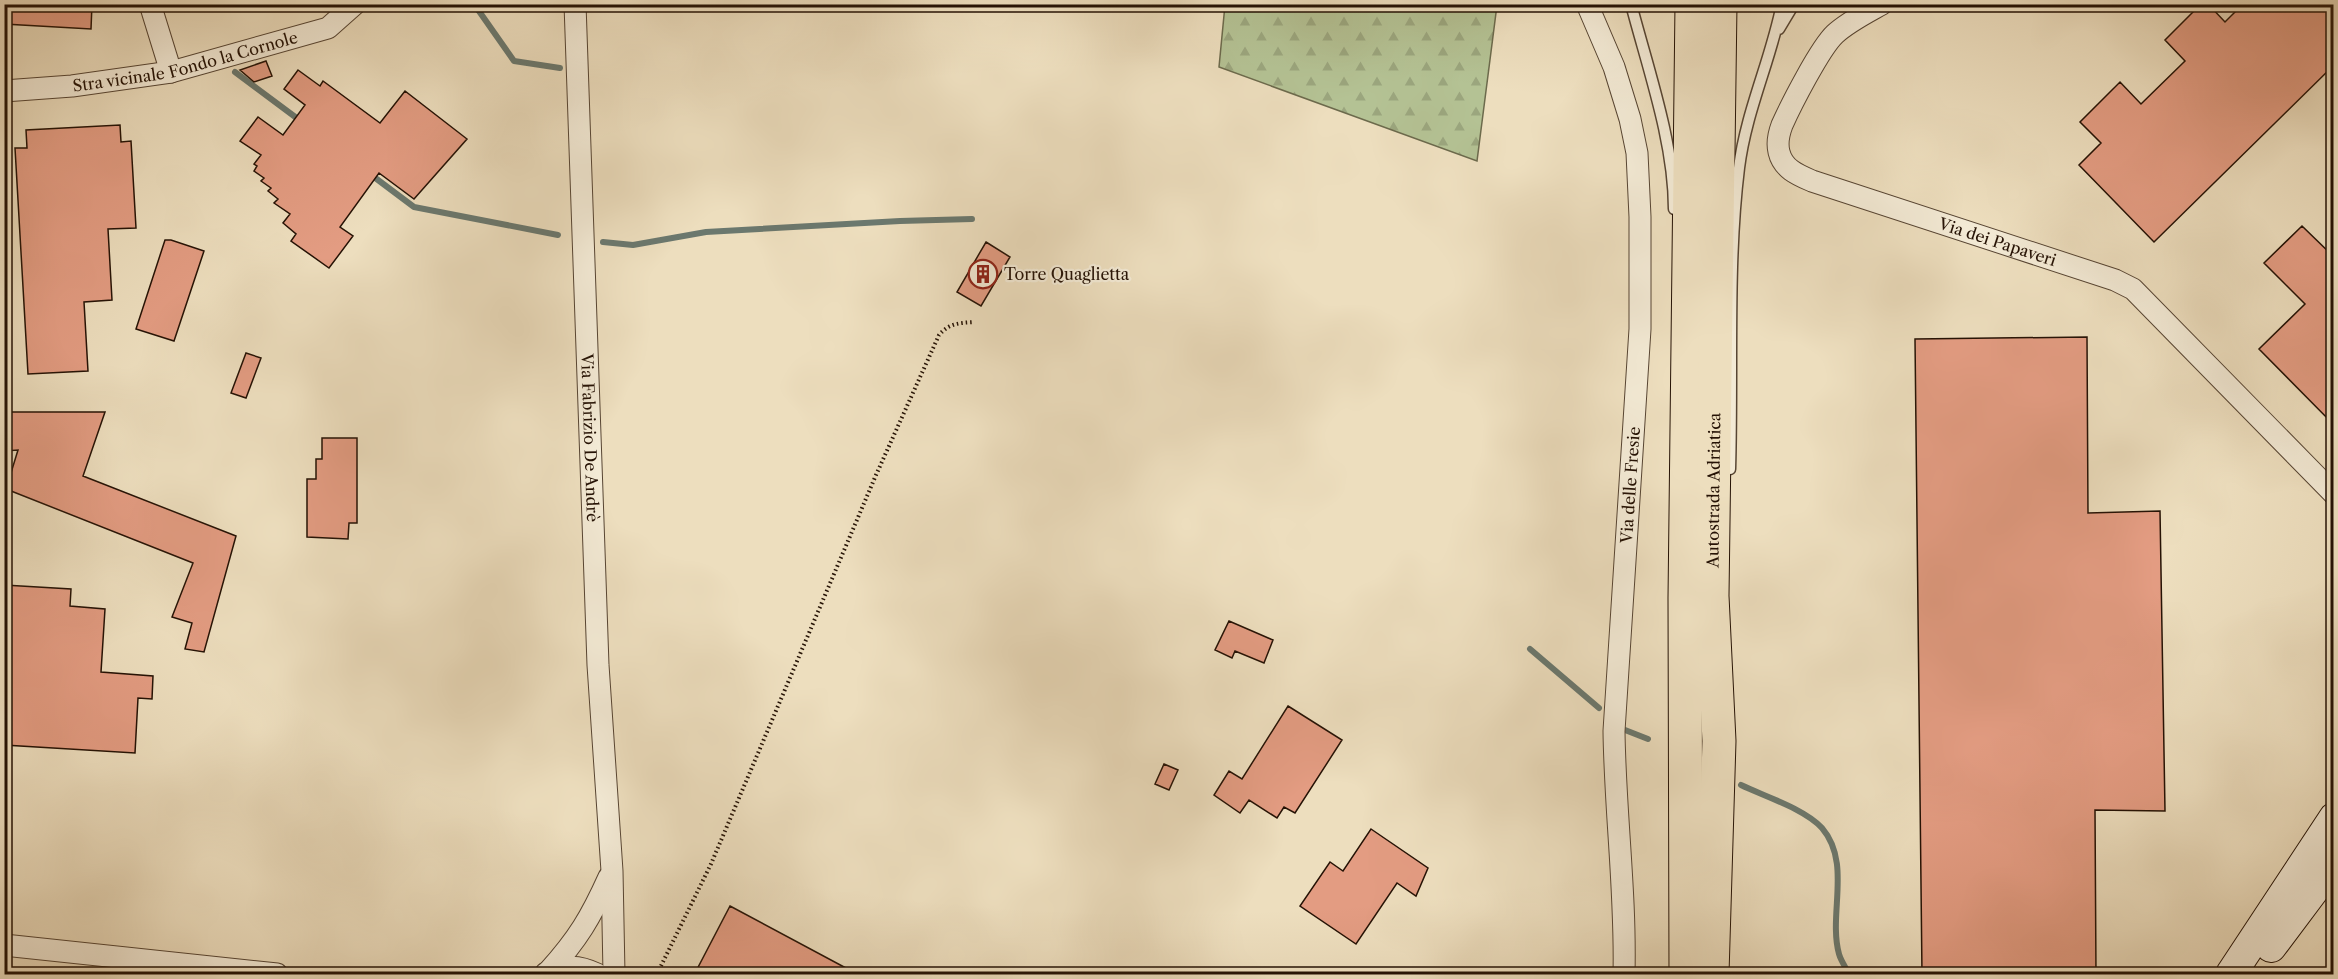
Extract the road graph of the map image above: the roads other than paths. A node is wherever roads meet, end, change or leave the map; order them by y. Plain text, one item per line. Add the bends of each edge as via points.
1 (150, 4) edge
2 (355, 4) edge
3 (575, 4) edge
4 (1587, 4) edge
5 (1631, 4) edge
6 (1692, 4) edge
7 (1720, 4) edge
8 (1782, 4) edge
9 (1794, 4) edge
10 (1882, 4) edge
11 (1776, 34) junction
12 (171, 72) junction
13 (4, 91) edge
14 (1673, 222) dead end
15 (1730, 481) dead end
16 (2334, 494) edge
17 (1674, 531) dead end
18 (1724, 544) dead end
19 (1698, 597) junction
20 (2334, 818) edge
21 (2334, 863) edge
22 (612, 871) junction
23 (4, 945) edge
24 (546, 973) edge
25 (277, 975) edge
26 (597, 975) edge
27 (614, 975) edge
28 (1624, 975) edge
29 (1686, 975) edge
30 (1712, 975) edge
31 (2231, 975) edge
32 (2253, 975) edge

1 - 12 street
2 - 12 street, Stra vicinale Fondo la Cornole via 328,28
3 - 22 street, Via Fabrizio De Andrè via 598,665
4 - 28 street, Via delle Fresie via 1614,67 1630,118 1637,153 1641,217 1640,329 1614,731
5 - 14 lane via 1664,136 1674,199
6 - 19 highway, Autostrada Adriatica
7 - 19 highway, Autostrada Adriatica
8 - 11 lane
9 - 11 lane
10 - 16 street, Via dei Papaveri via 1847,25 1824,46 1781,127 1779,154 1786,166 1812,181 2133,289
11 - 15 lane via 1749,118 1739,165 1734,218
12 - 13 street, Stra vicinale Fondo la Cornole
17 - 19 lane
18 - 19 lane
19 - 29 highway, Autostrada Adriatica
19 - 30 highway, Autostrada Adriatica via 1719,741
20 - 31 main road
21 - 32 main road
22 - 24 street via 589,921
22 - 27 street, Via Fabrizio De Andrè
23 - 25 street
24 - 26 street via 572,966

